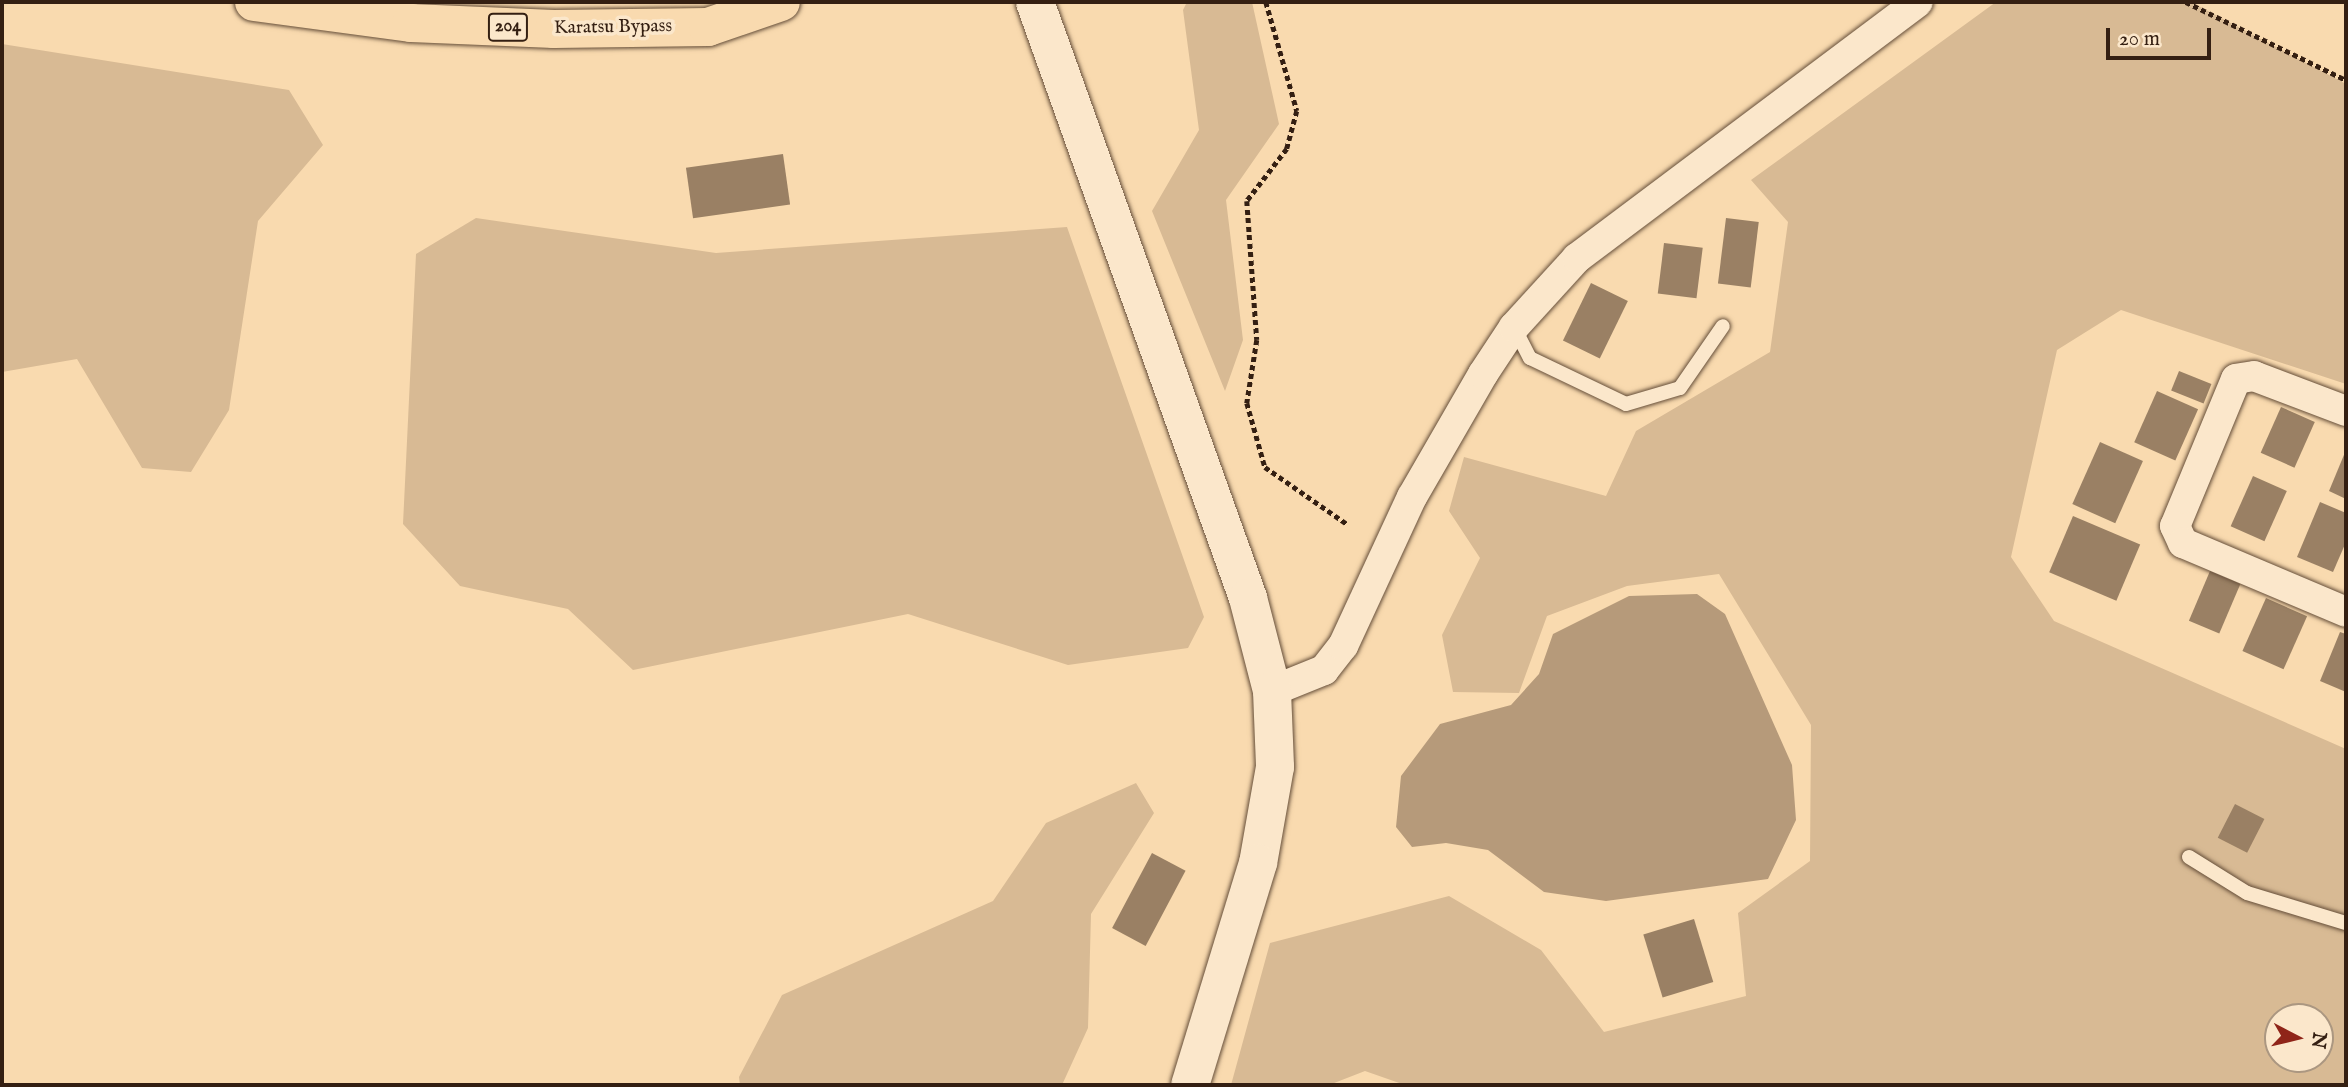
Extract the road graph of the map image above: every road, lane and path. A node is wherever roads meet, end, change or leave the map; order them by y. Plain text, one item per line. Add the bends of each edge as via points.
1 (254, 2) edge
2 (1035, 2) edge
3 (1266, 2) edge
4 (1918, 2) edge
5 (2186, 2) edge
6 (757, 3) edge
7 (2346, 80) edge
8 (1723, 326) dead end
9 (1514, 327) junction
10 (2346, 411) edge
11 (1347, 524) dead end
12 (2346, 612) edge
13 (1272, 691) junction
14 (2189, 857) dead end
15 (2346, 923) edge
16 (1190, 1085) edge

1 - 6 highway, Karatsu Bypass / 204 via 411,23 554,29 708,27
2 - 13 street via 1248,598
3 - 11 path via 1297,111 1287,149 1247,201 1257,340 1247,403 1265,467
4 - 9 street via 1577,258
5 - 7 path
8 - 9 lane via 1680,388 1626,404 1530,358
9 - 13 street via 1412,497 1343,646 1324,670
10 - 12 street via 2254,376 2236,379 2175,526 2183,542
13 - 16 street via 1275,767 1258,863
14 - 15 lane via 2247,893

